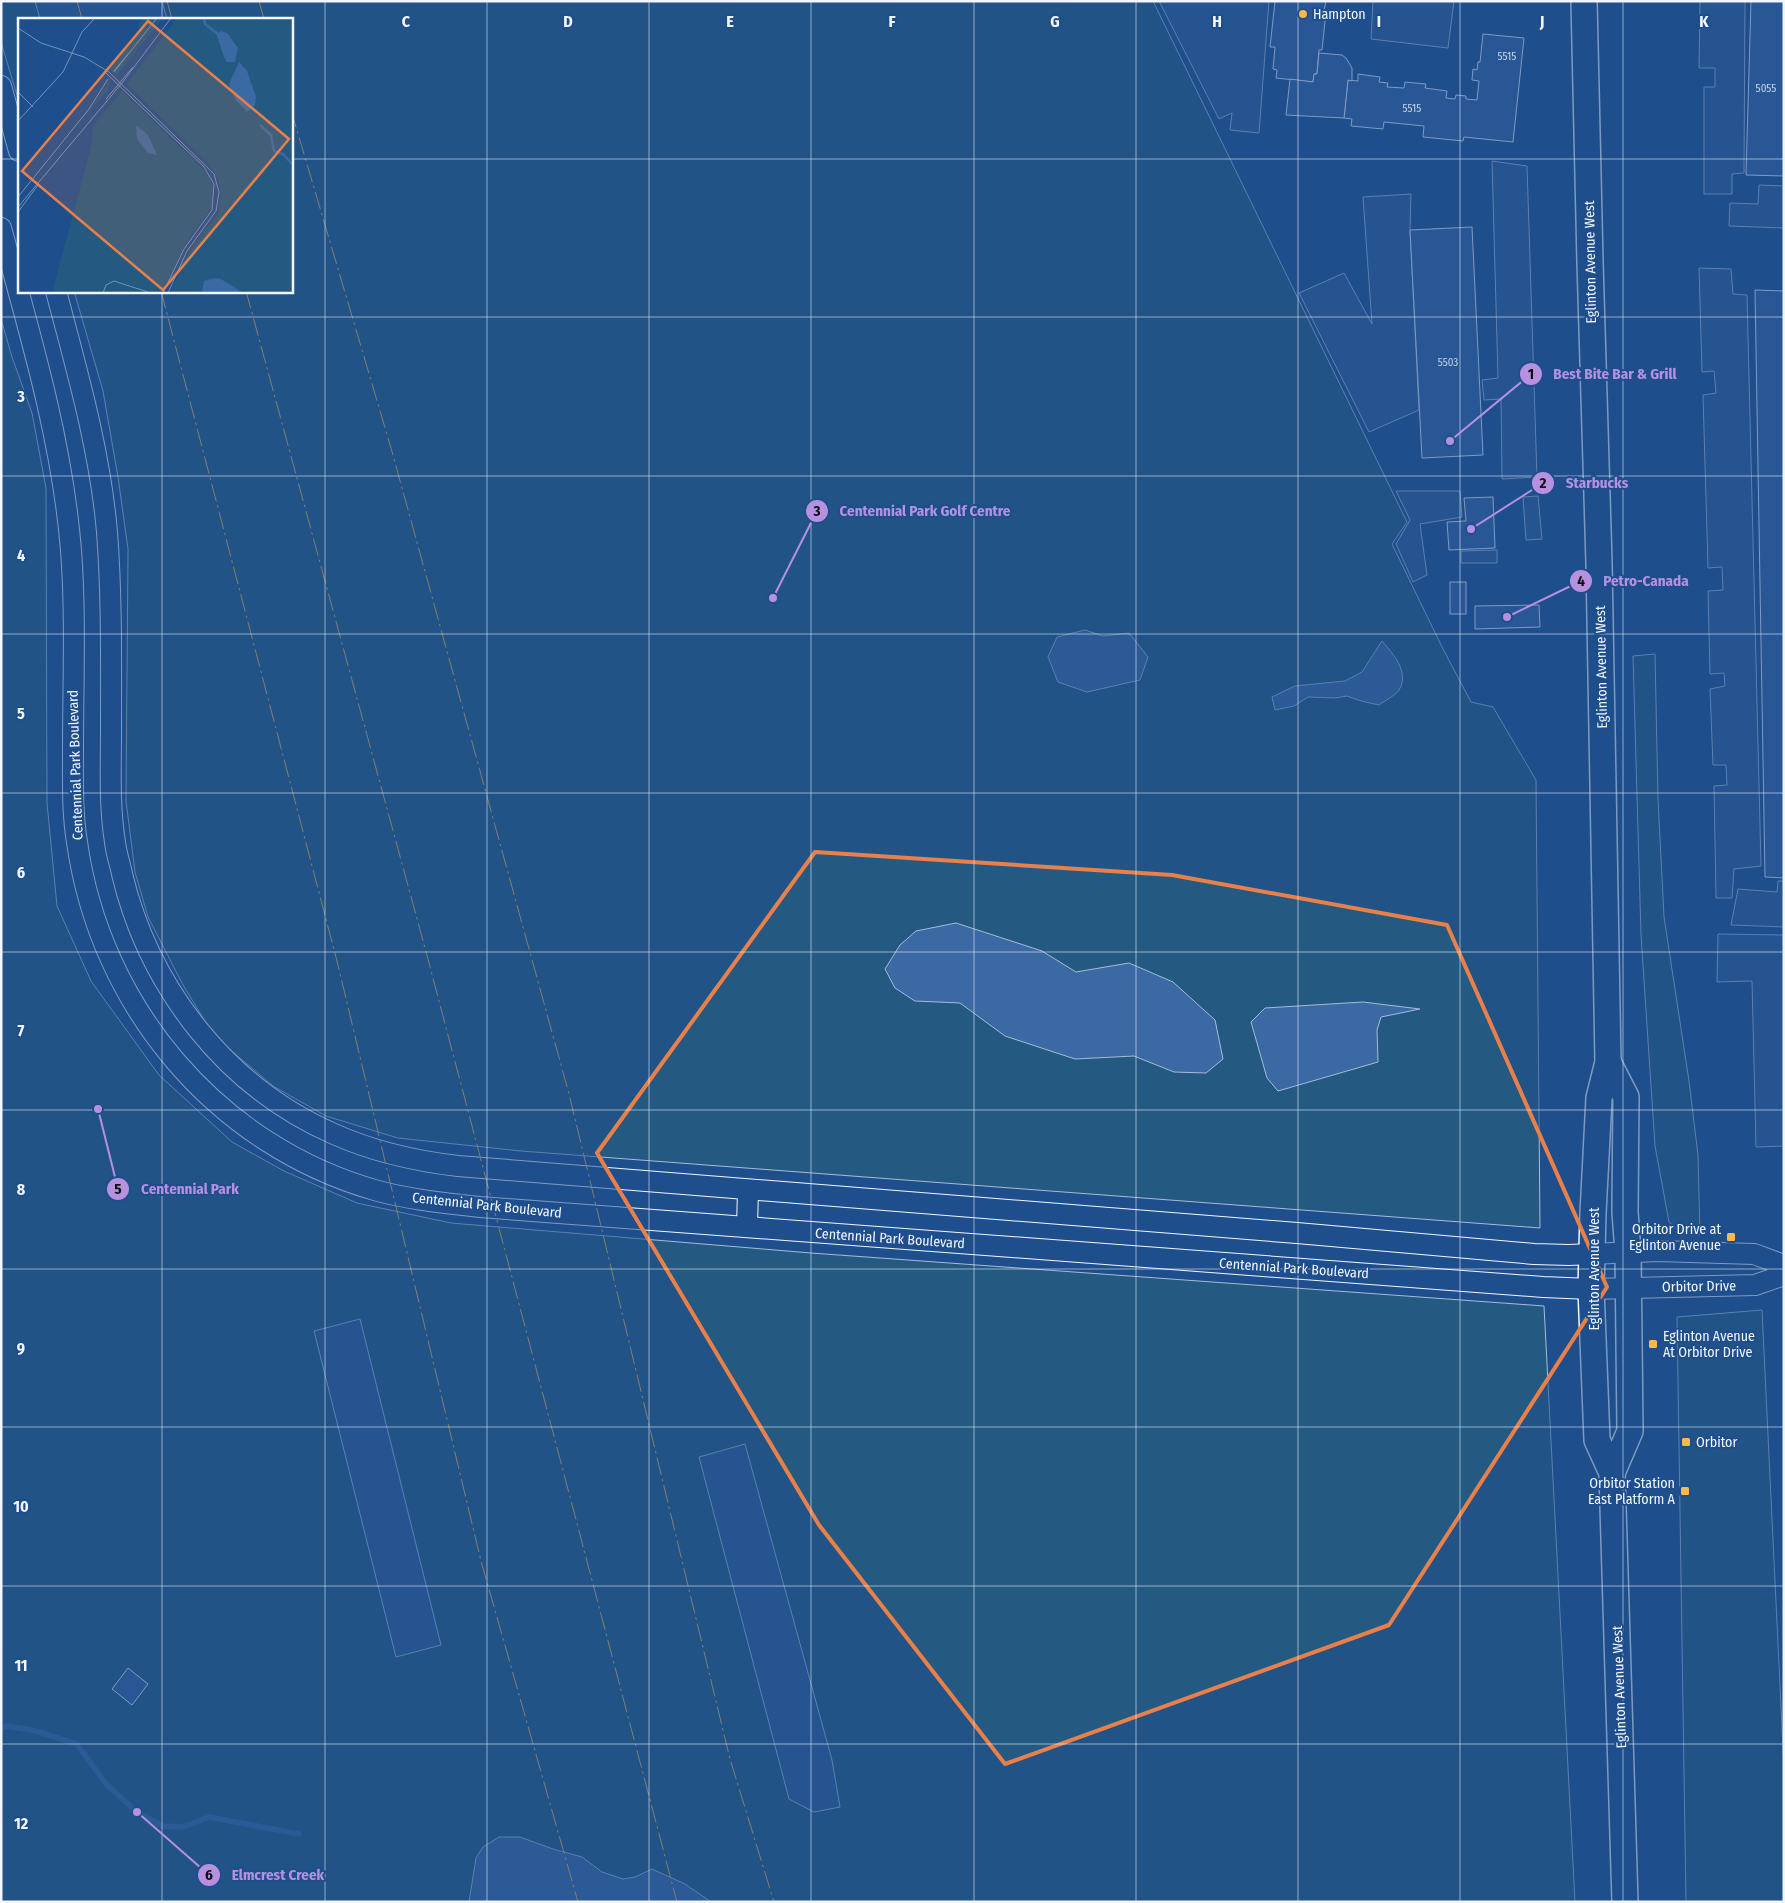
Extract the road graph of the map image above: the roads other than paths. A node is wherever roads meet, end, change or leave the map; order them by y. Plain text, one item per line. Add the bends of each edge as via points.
1 (1584, 1) edge
2 (1, 86) edge
3 (18, 147) edge
4 (1, 228) edge
5 (18, 292) edge
6 (18, 292) edge
7 (56, 292) edge
8 (1608, 1062) junction
9 (748, 1190) junction
10 (747, 1227) junction
11 (1610, 1253) junction
12 (1784, 1265) edge
13 (1784, 1275) edge
14 (1610, 1289) junction
15 (1612, 1473) junction
16 (1625, 1902) edge

1 - 8 main road, Eglinton Avenue West
2 - 3 street
4 - 5 street, Centennial Park Boulevard
6 - 10 street, Centennial Park Boulevard via 56,440 68,533 73,619 76,841 94,915 110,958 160,1043 190,1080 226,1112 258,1134 311,1165 377,1191 416,1200 480,1207
7 - 9 street via 93,437 107,531 111,789 115,843 128,900 145,944 164,982 196,1027 245,1078 279,1104 334,1134 399,1157 458,1166
8 - 11 main road, Eglinton Avenue West via 1599,1098
8 - 11 main road, Eglinton Avenue West via 1626,1097 1625,1212
9 - 10 street
9 - 11 street via 1534,1254
10 - 14 street, Centennial Park Boulevard via 1224,1264
11 - 12 street via 1754,1254
11 - 14 main road, Eglinton Avenue West
11 - 14 main road, Eglinton Avenue West
13 - 14 street, Orbitor Drive via 1755,1285
14 - 15 main road, Eglinton Avenue West via 1596,1440
14 - 15 main road, Eglinton Avenue West via 1630,1431
15 - 16 main road, Eglinton Avenue West

